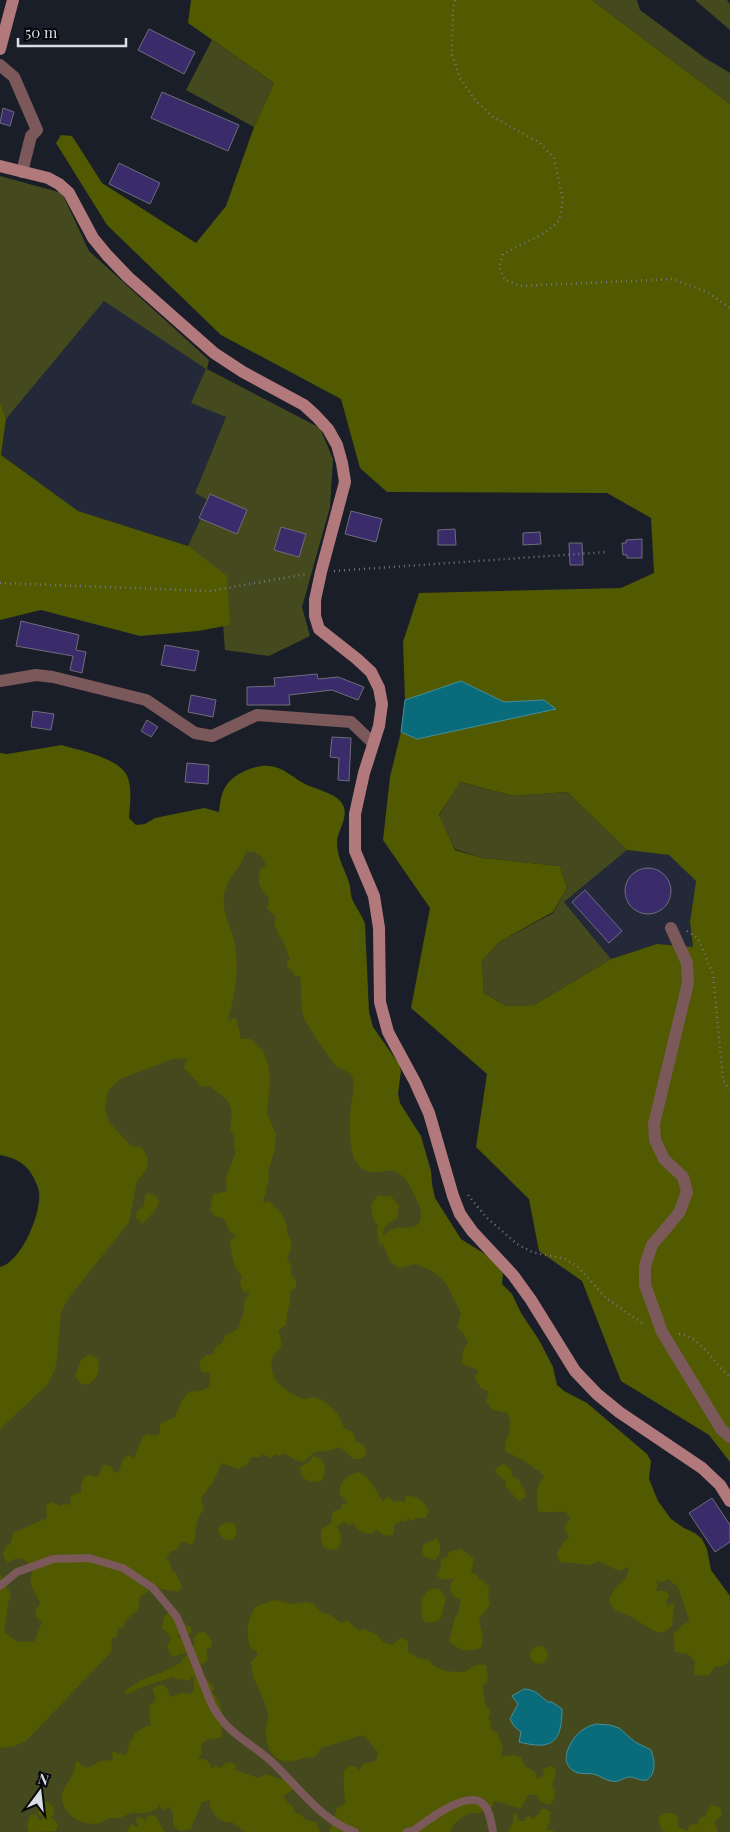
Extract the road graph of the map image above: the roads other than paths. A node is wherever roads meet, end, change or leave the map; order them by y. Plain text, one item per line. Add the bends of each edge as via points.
1 (13, 0) edge
2 (0, 49) edge
3 (0, 65) edge
4 (0, 166) edge
5 (22, 172) junction
6 (0, 681) edge
7 (373, 743) junction
8 (671, 928) road end
9 (730, 1437) edge
10 (730, 1501) edge
11 (0, 1586) edge
12 (355, 1832) edge
13 (407, 1832) edge
14 (493, 1832) edge

1 - 2 street
3 - 5 street via 14,77 37,130 31,136
4 - 5 street
5 - 7 street via 59,184 70,193 107,256 191,334 243,372 304,405 328,429 337,445 345,482 321,572 315,616 319,629 358,659 371,672 379,688 382,704
6 - 7 street via 36,675 52,676 146,700 195,733 212,736 256,715 351,722
7 - 10 street via 355,814 354,850 374,896 380,928 380,1002 388,1032 430,1113 460,1214 513,1275 575,1371 619,1412 702,1468 720,1485
8 - 9 street via 687,962 688,983 654,1124 655,1140 664,1159 683,1177 687,1192 679,1213 652,1245 645,1266 645,1286 662,1332 721,1429
11 - 12 lane via 17,1572 52,1559 89,1558 123,1568 153,1588 177,1617 211,1703 226,1727 270,1760 331,1821
13 - 14 lane via 457,1802 475,1800 483,1803

